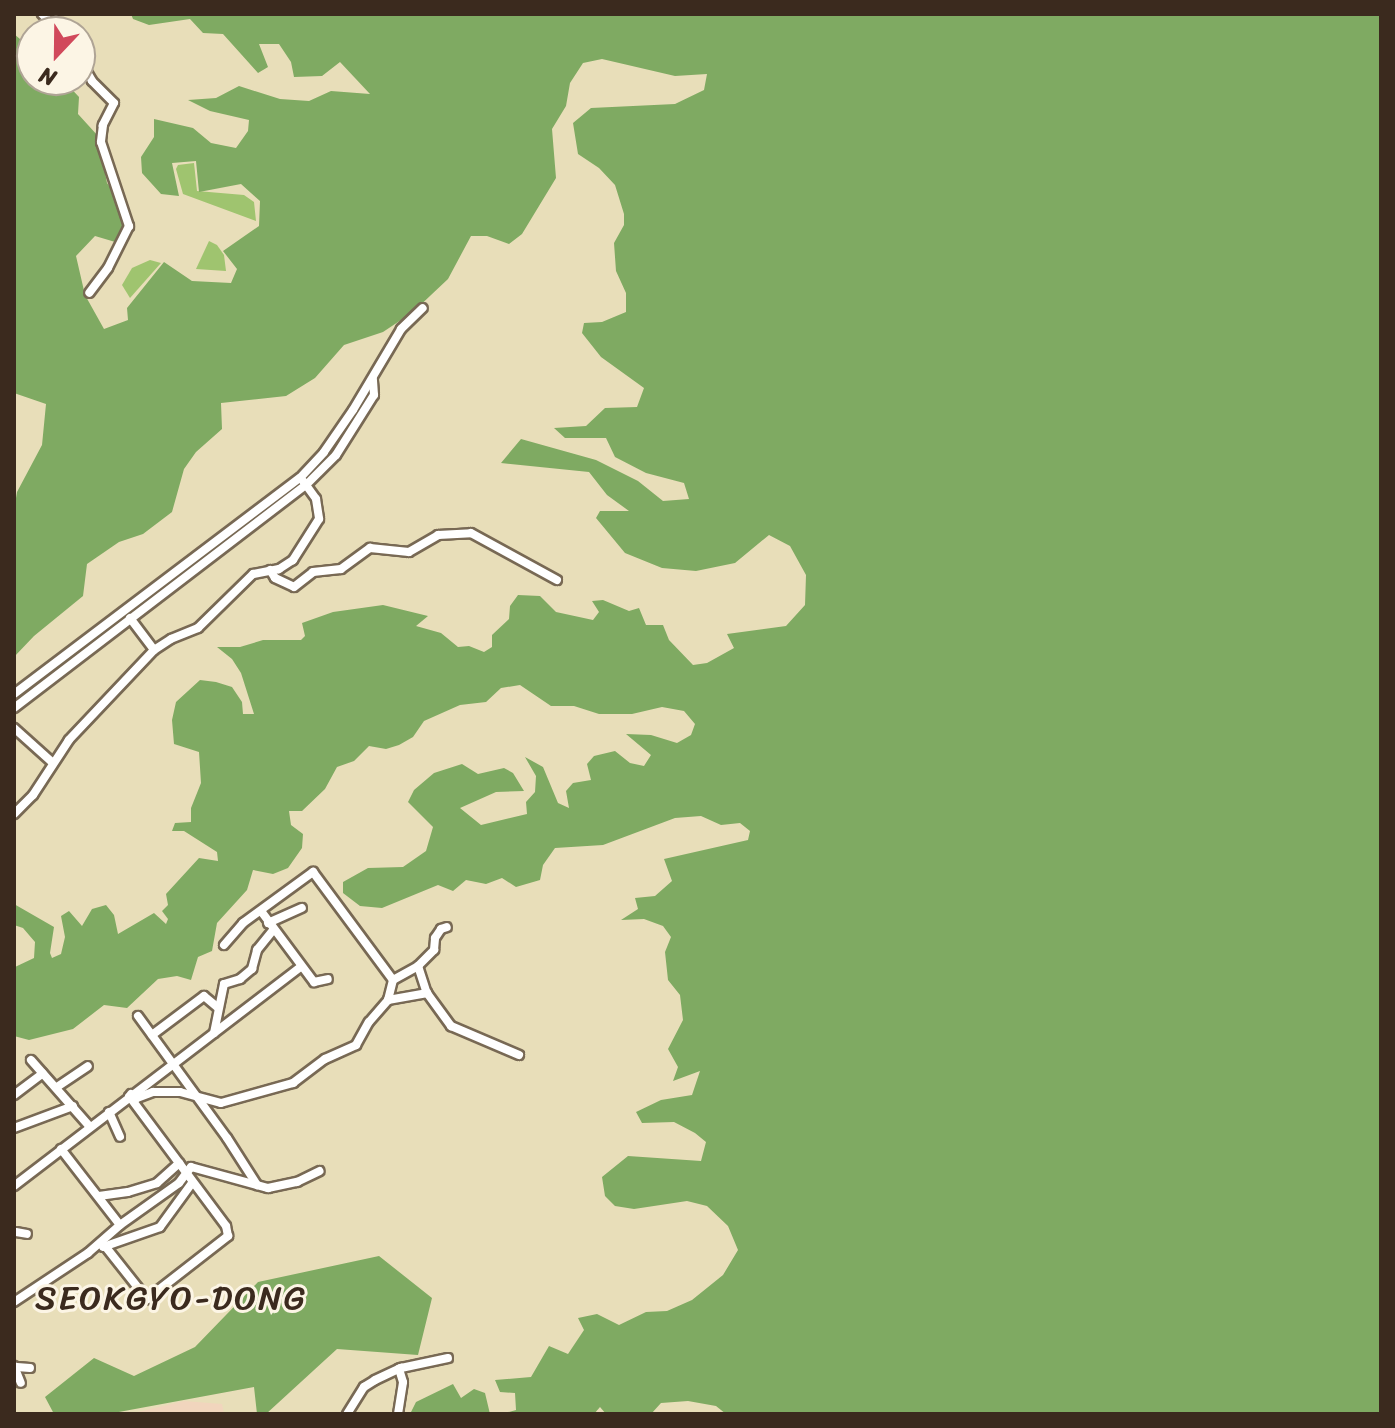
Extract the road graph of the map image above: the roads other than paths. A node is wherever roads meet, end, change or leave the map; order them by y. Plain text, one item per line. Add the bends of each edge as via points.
1 (96, 85) edge
2 (89, 293) dead end
3 (423, 308) dead end
4 (303, 481) junction
5 (270, 570) junction
6 (557, 580) dead end
7 (130, 618) junction
8 (154, 650) junction
9 (14, 694) edge
10 (14, 708) edge
11 (14, 728) edge
12 (53, 763) junction
13 (14, 814) edge
14 (302, 908) dead end
15 (261, 911) junction
16 (271, 926) junction
17 (447, 927) dead end
18 (224, 945) dead end
19 (418, 966) junction
20 (300, 967) junction
21 (328, 979) dead end
22 (393, 980) junction
23 (427, 993) junction
24 (388, 1000) junction
25 (217, 1007) junction
26 (138, 1016) dead end
27 (214, 1033) junction
28 (152, 1035) junction
29 (519, 1055) dead end
30 (31, 1060) dead end
31 (173, 1064) junction
32 (88, 1066) dead end
33 (43, 1073) junction
34 (57, 1087) junction
35 (14, 1095) edge
36 (130, 1095) junction
37 (194, 1096) junction
38 (73, 1106) junction
39 (109, 1112) junction
40 (90, 1127) junction
41 (14, 1128) edge
42 (120, 1137) dead end
43 (61, 1149) junction
44 (179, 1163) junction
45 (320, 1171) dead end
46 (186, 1174) junction
47 (192, 1183) junction
48 (257, 1185) junction
49 (14, 1186) edge
50 (99, 1196) junction
51 (120, 1225) junction
52 (15, 1233) edge
53 (27, 1234) dead end
54 (105, 1246) junction
55 (88, 1253) junction
56 (14, 1302) edge
57 (448, 1358) dead end
58 (15, 1367) edge
59 (30, 1368) dead end
60 (399, 1369) junction
61 (21, 1383) dead end
62 (347, 1414) edge
63 (398, 1414) edge

1 - 2 street via 114,103 101,142 129,226
3 - 4 street via 401,329 373,379 374,395 355,427 324,470
4 - 5 street via 316,499 319,519 293,560
4 - 7 street
4 - 9 street
5 - 6 street via 294,587 313,572 345,567 370,548 409,552 438,535 471,533
5 - 8 street via 253,574 198,628
7 - 8 street
7 - 10 street
8 - 12 street
11 - 12 street
12 - 13 street
14 - 16 street
15 - 16 street
15 - 18 street
15 - 22 street via 313,872
16 - 20 street
16 - 25 street via 252,969 224,984
17 - 19 street via 435,938 438,949
19 - 22 street
19 - 23 street
20 - 21 street via 314,982
20 - 27 street
22 - 24 street
23 - 24 street
23 - 29 street via 451,1026
24 - 37 street via 351,1050 325,1059 293,1083 229,1102
25 - 27 street
25 - 28 street via 204,996
26 - 28 street
27 - 31 street
28 - 31 street
30 - 33 street
31 - 36 street
31 - 37 street
32 - 34 street
33 - 34 street
33 - 35 street
34 - 38 street
36 - 37 street via 163,1091
36 - 39 street
36 - 44 street
37 - 48 street
38 - 40 street
38 - 41 street
39 - 40 street
39 - 42 street
40 - 43 street
43 - 49 street
43 - 50 street
44 - 46 street
44 - 50 street via 157,1183
45 - 48 street via 281,1187
46 - 47 street
46 - 48 street via 191,1167
46 - 51 street
47 - 54 street via 160,1227
47 - 54 street via 228,1236 147,1299
50 - 51 street
51 - 55 street
52 - 53 street
54 - 55 street
55 - 56 street
57 - 60 street
58 - 59 street
58 - 61 street
60 - 62 street via 364,1387
60 - 63 street via 403,1382

